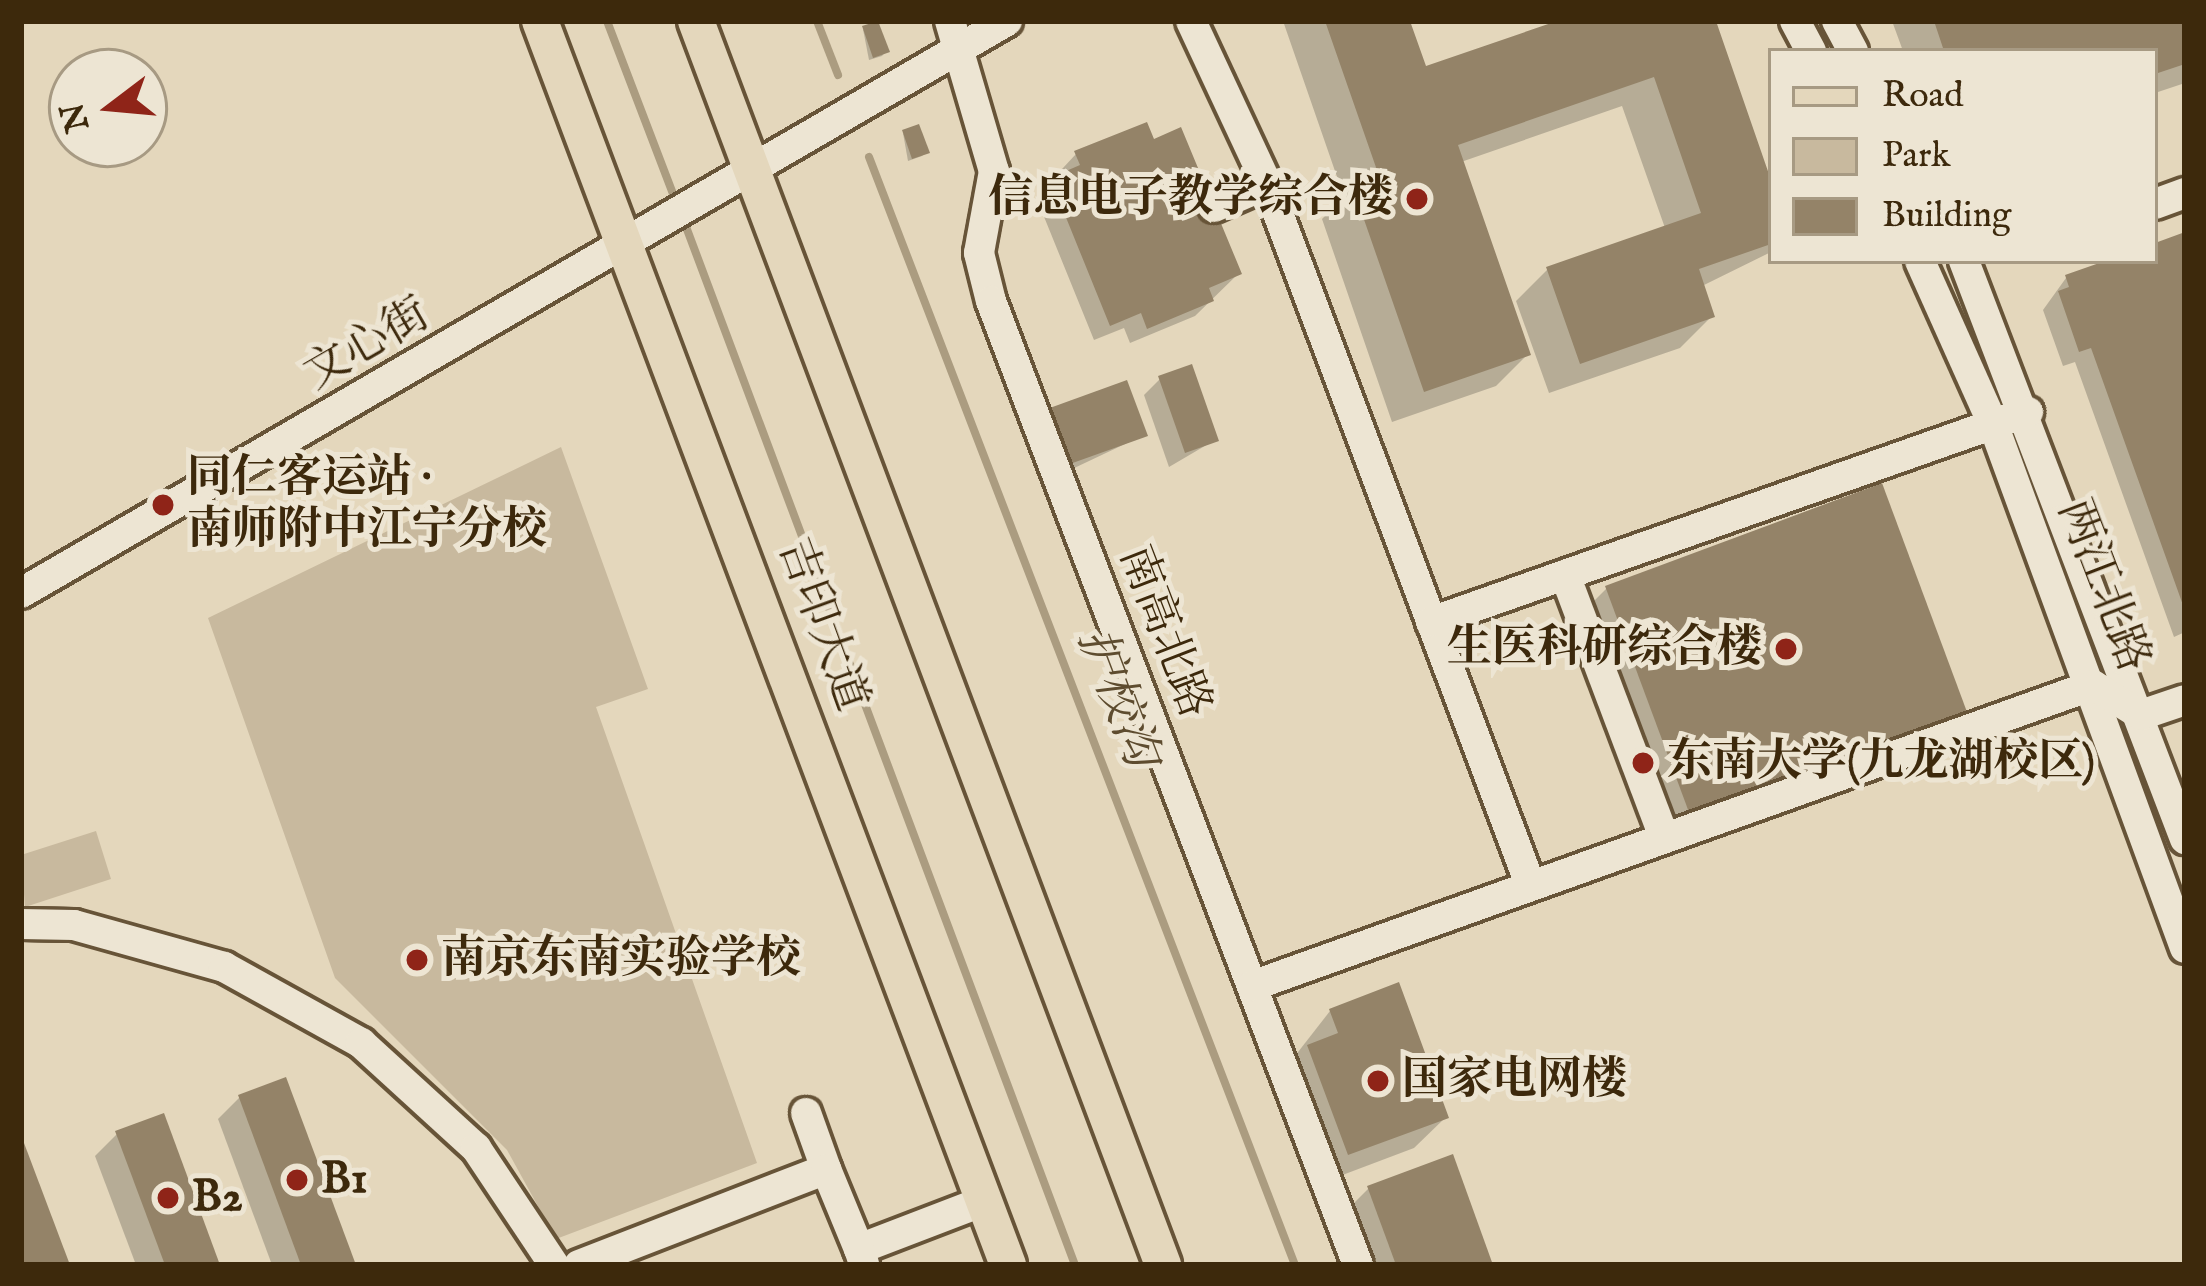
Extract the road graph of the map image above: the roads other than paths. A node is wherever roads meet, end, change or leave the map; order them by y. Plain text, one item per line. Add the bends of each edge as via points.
1 (540, 21) edge
2 (696, 21) edge
3 (1007, 21) edge
4 (1191, 21) edge
5 (1837, 21) edge
6 (955, 35) edge
7 (1851, 48) edge
8 (756, 172) junction
9 (1267, 184) junction
10 (1214, 207) dead end
11 (630, 247) junction
12 (1921, 264) edge
13 (1975, 264) edge
14 (2028, 412) junction
15 (1993, 424) junction
16 (1565, 575) junction
17 (21, 593) edge
18 (1431, 622) junction
19 (2093, 685) junction
20 (2185, 700) edge
21 (2141, 715) junction
22 (1664, 837) junction
23 (2185, 839) edge
24 (1530, 884) junction
25 (21, 924) edge
26 (2185, 948) edge
27 (1252, 986) junction
28 (806, 1113) dead end
29 (826, 1169) junction
30 (984, 1201) junction
31 (862, 1257) edge
32 (554, 1265) edge
33 (580, 1265) edge
34 (1008, 1265) edge
35 (1163, 1265) edge
36 (1358, 1265) edge

1 - 11 main road, 吉印大道
2 - 8 main road
3 - 6 street, 文心街
4 - 9 street
5 - 7 street
6 - 8 street, 文心街
6 - 27 street, 南高北路 via 994,171 979,253 991,301
8 - 11 street, 文心街
8 - 35 main road
9 - 10 street
9 - 18 street
11 - 17 street, 文心街
11 - 30 main road, 吉印大道
12 - 15 street, 两江北路
13 - 14 street, 两江北路
14 - 15 street
14 - 21 street, 两江北路
15 - 16 street
15 - 19 street, 两江北路
16 - 18 street
16 - 22 street
18 - 24 street
19 - 21 street
19 - 22 street
19 - 26 street, 两江北路
20 - 21 street
21 - 23 street, 两江北路
22 - 24 street
24 - 27 street
25 - 32 street via 74,925 224,967 361,1043 476,1148
27 - 36 street, 南高北路
28 - 29 street
29 - 31 street
29 - 33 street
30 - 31 street
30 - 34 main road, 吉印大道

